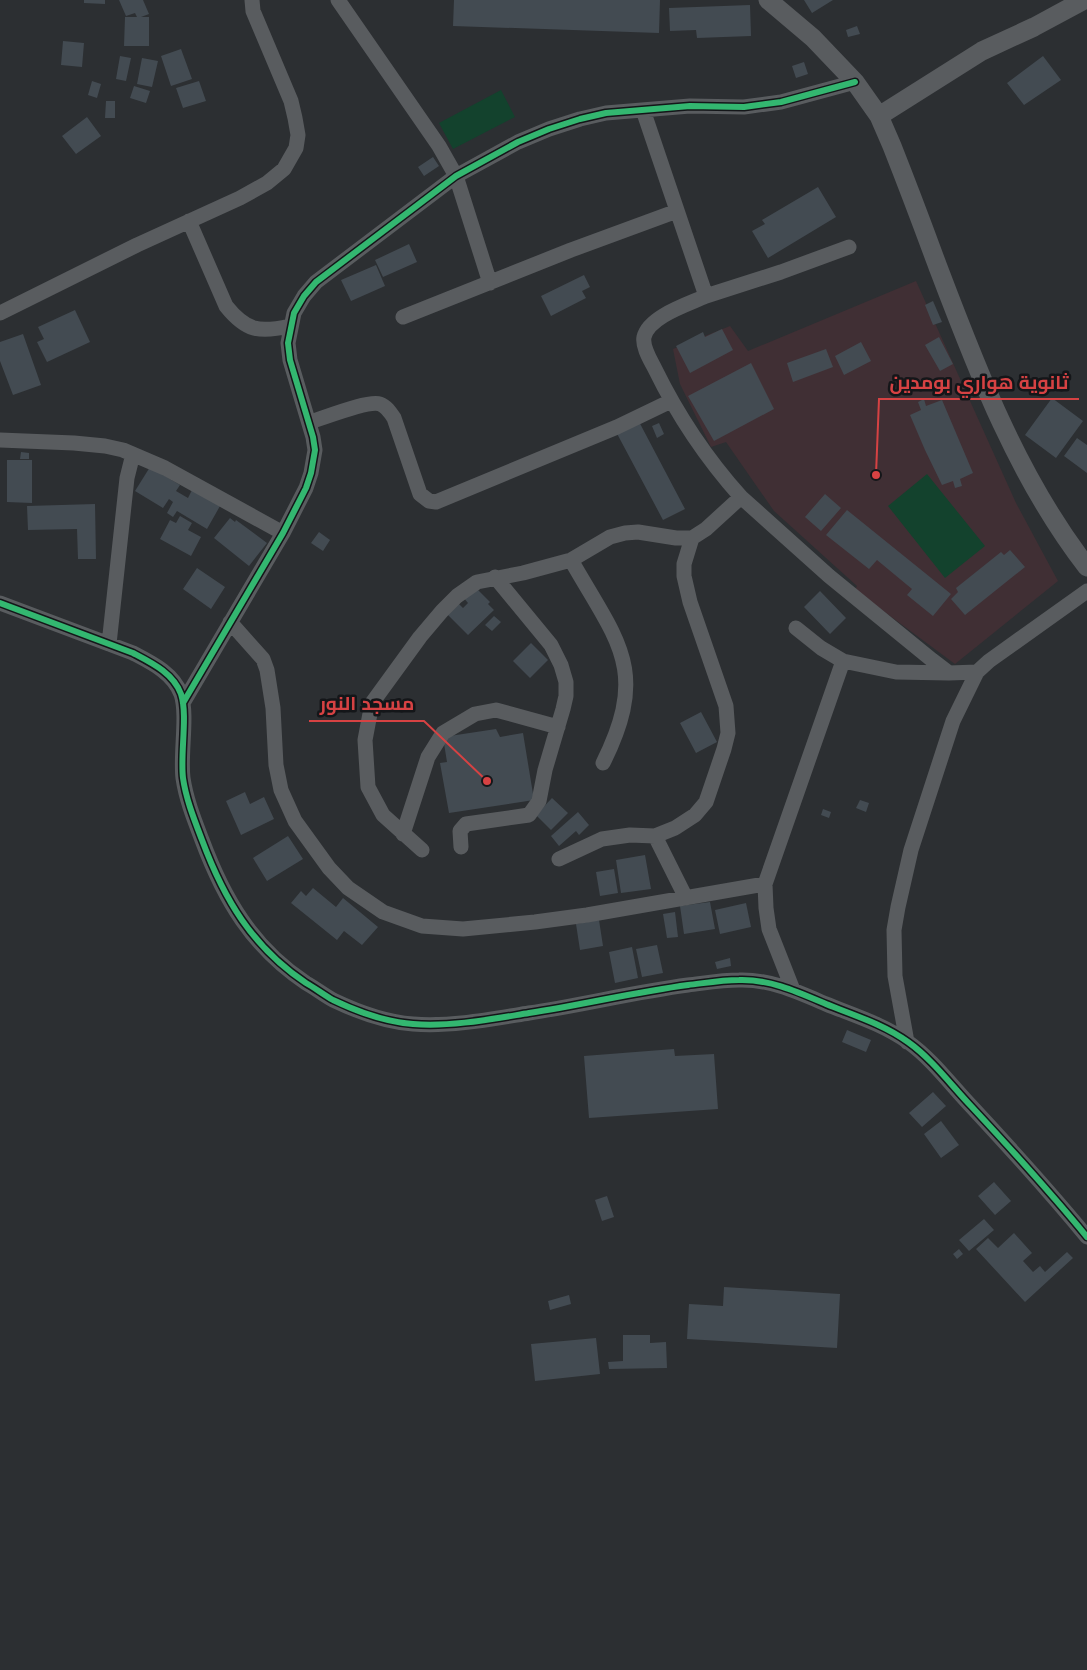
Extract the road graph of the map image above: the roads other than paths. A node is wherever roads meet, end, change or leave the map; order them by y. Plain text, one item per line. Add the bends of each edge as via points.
1 (252, 0) edge
2 (338, 0) edge
3 (768, 0) edge
4 (1084, 0) edge
5 (855, 82) junction
6 (643, 110) junction
7 (879, 116) junction
8 (456, 176) junction
9 (677, 211) junction
10 (189, 221) junction
11 (849, 247) dead end
12 (490, 283) junction
13 (706, 296) junction
14 (0, 313) edge
15 (403, 317) dead end
16 (290, 326) junction
17 (670, 401) junction
18 (310, 422) junction
19 (0, 440) edge
20 (132, 454) junction
21 (741, 497) junction
22 (283, 533) junction
23 (692, 538) junction
24 (571, 560) junction
25 (1087, 567) edge
26 (495, 578) junction
27 (1087, 591) edge
28 (0, 603) edge
29 (230, 622) junction
30 (796, 628) dead end
31 (109, 644) junction
32 (843, 661) junction
33 (977, 672) junction
34 (949, 673) junction
35 (183, 703) junction
36 (558, 727) junction
37 (603, 763) dead end
38 (403, 834) junction
39 (655, 836) junction
40 (461, 847) dead end
41 (422, 850) dead end
42 (559, 859) dead end
43 (764, 884) junction
44 (686, 898) junction
45 (793, 990) junction
46 (907, 1042) junction
47 (1087, 1237) edge

1 - 10 street via 253,11 291,102 298,135 296,148 284,169 267,183
2 - 8 street via 439,146
3 - 5 street via 813,38
4 - 7 street via 982,51
5 - 6 street via 781,102 744,107 690,106
5 - 7 street
6 - 8 street via 580,119 549,129
6 - 9 street
7 - 25 street via 987,394 1043,503
8 - 12 street
8 - 16 street via 316,282 304,296
9 - 12 street
9 - 13 street
10 - 14 street
10 - 16 street via 226,306 235,317 252,328 274,330
11 - 13 street
12 - 15 street
13 - 17 street via 662,316 652,323 644,337 644,344
16 - 18 street via 290,360
17 - 18 street via 617,428 436,502 420,494 394,418 382,404 362,406
17 - 21 street via 702,449
18 - 22 street via 315,450 311,473
19 - 20 street via 105,446
20 - 22 street via 165,468
20 - 31 street
21 - 23 street
21 - 34 street via 829,576
22 - 29 street
23 - 24 street via 625,533 610,537
23 - 39 street via 684,576 726,706 728,733 706,802 696,814
24 - 26 street
24 - 37 street via 614,632 624,666 625,705 619,729
26 - 36 street via 551,645 561,665 566,696
26 - 38 street via 468,586 442,611 372,703 365,740 368,787 383,815
27 - 33 street
28 - 31 street
29 - 35 street
29 - 44 street via 263,659 267,670 276,765 281,790 296,821 329,868 348,888 383,912 422,926 463,929 552,920
30 - 32 street
31 - 35 street via 133,653 165,672 175,682
32 - 34 street via 896,672
32 - 43 street
33 - 34 street
33 - 46 street via 953,721 925,802 910,850 898,907 894,930 895,976
35 - 45 street via 183,775 187,798 204,847 227,897 244,925 273,958 331,999 366,1014 415,1024 496,1018 724,980 761,981
36 - 38 street via 496,710 475,714 444,733 428,757
36 - 40 street via 539,800 529,815 466,824 460,831
38 - 41 street
39 - 42 street via 602,839
39 - 44 street
43 - 44 street
43 - 45 street via 769,928
45 - 46 street via 883,1028
46 - 47 street via 929,1061 1018,1157

